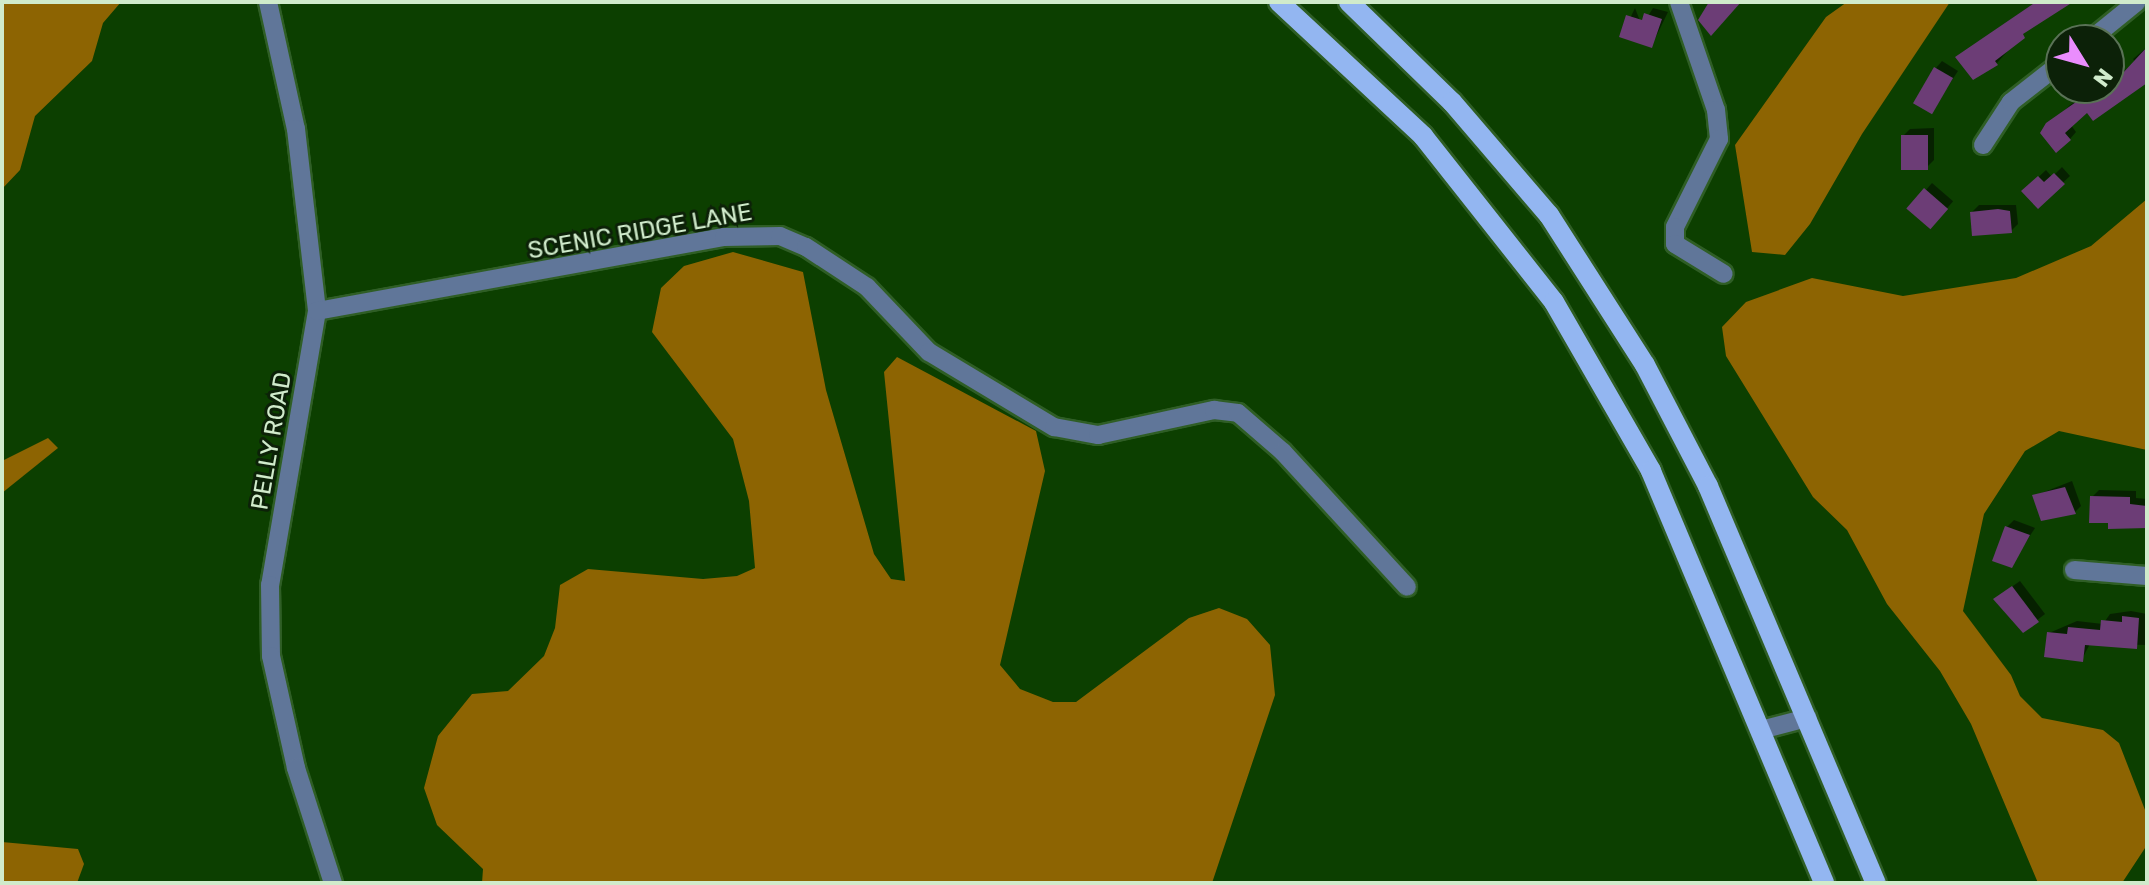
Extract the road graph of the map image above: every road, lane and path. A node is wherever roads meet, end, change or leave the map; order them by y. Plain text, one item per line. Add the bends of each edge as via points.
1 (268, 2) edge
2 (1279, 2) edge
3 (1349, 2) edge
4 (1679, 2) edge
5 (2137, 2) edge
6 (2110, 24) edge
7 (2045, 75) edge
8 (1983, 145) dead end
9 (1724, 274) dead end
10 (317, 311) junction
11 (2074, 570) dead end
12 (2147, 576) edge
13 (1407, 587) dead end
14 (1807, 718) junction
15 (1761, 730) junction
16 (333, 883) edge
17 (1824, 883) edge
18 (1876, 883) edge

1 - 10 street, PELLY ROAD via 296,129
2 - 15 main road via 1423,136 1554,302 1651,471
3 - 14 main road via 1491,145 1595,282 1708,486
4 - 9 street via 1716,110 1719,139 1680,213 1675,244
5 - 6 street
7 - 8 street via 2011,102
10 - 13 street, SCENIC RIDGE LANE via 724,237 780,236 867,287 929,352 1054,427 1098,435 1214,410 1238,413 1283,452
10 - 16 street, PELLY ROAD via 270,585 271,656 292,753
11 - 12 street
14 - 15 street
14 - 18 main road
15 - 17 main road

